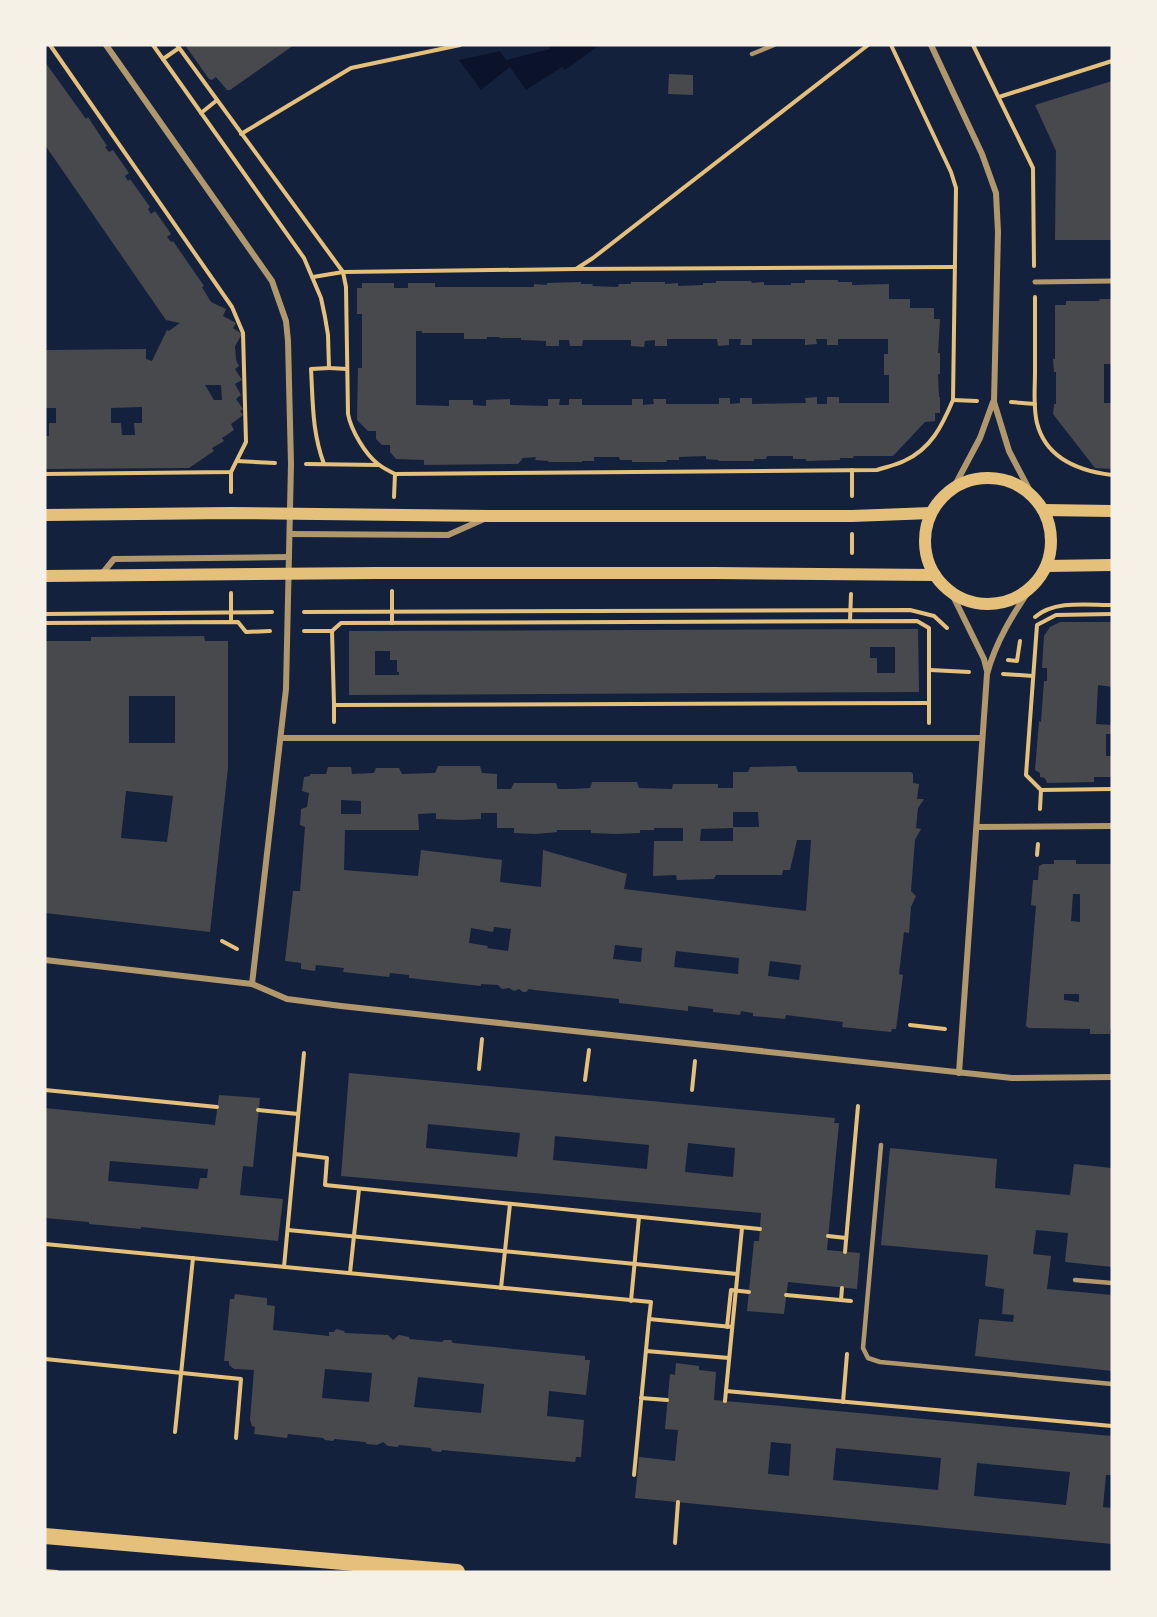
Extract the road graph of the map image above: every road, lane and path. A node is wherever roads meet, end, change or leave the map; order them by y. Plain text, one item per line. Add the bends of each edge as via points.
1 (50, 45) edge
2 (106, 45) edge
3 (153, 45) edge
4 (460, 45) edge
5 (774, 45) edge
6 (868, 45) edge
7 (891, 45) edge
8 (931, 45) edge
9 (973, 45) edge
10 (178, 46) edge
11 (752, 54) dead end
12 (163, 59) junction
13 (1112, 61) edge
14 (999, 97) junction
15 (216, 101) junction
16 (201, 113) junction
17 (241, 134) junction
18 (1034, 263) dead end
19 (955, 267) junction
20 (576, 269) junction
21 (343, 272) junction
22 (313, 277) junction
23 (1112, 281) edge
24 (1035, 282) dead end
25 (1035, 301) dead end
26 (329, 368) junction
27 (347, 369) junction
28 (993, 402) junction
29 (324, 464) dead end
30 (852, 470) junction
31 (45, 474) edge
32 (1112, 475) edge
33 (954, 487) junction
34 (1032, 495) junction
35 (1043, 510) junction
36 (1112, 511) edge
37 (931, 513) junction
38 (290, 514) junction
39 (45, 515) edge
40 (490, 516) junction
41 (852, 516) junction
42 (290, 534) junction
43 (290, 557) junction
44 (1112, 565) edge
45 (1047, 566) junction
46 (289, 573) junction
47 (851, 574) junction
48 (100, 575) junction
49 (935, 575) junction
50 (45, 576) edge
51 (1032, 586) junction
52 (951, 592) junction
53 (1112, 605) edge
54 (850, 610) junction
55 (392, 611) junction
56 (231, 612) junction
57 (288, 612) junction
58 (45, 614) edge
59 (1112, 614) edge
60 (850, 621) junction
61 (231, 622) junction
62 (1029, 622) dead end
63 (45, 623) edge
64 (392, 623) junction
65 (246, 632) dead end
66 (949, 632) dead end
67 (1021, 636) dead end
68 (1017, 661) dead end
69 (930, 670) junction
70 (968, 672) dead end
71 (987, 674) junction
72 (1010, 675) dead end
73 (1033, 676) junction
74 (281, 738) junction
75 (982, 738) junction
76 (1112, 789) edge
77 (1112, 826) edge
78 (977, 827) junction
79 (222, 941) dead end
80 (237, 949) dead end
81 (45, 960) edge
82 (252, 984) junction
83 (910, 1026) dead end
84 (945, 1029) dead end
85 (482, 1039) dead end
86 (589, 1049) dead end
87 (304, 1053) dead end
88 (695, 1060) dead end
89 (479, 1070) dead end
90 (959, 1073) junction
91 (1112, 1077) edge
92 (585, 1080) dead end
93 (45, 1090) edge
94 (692, 1090) dead end
95 (858, 1106) dead end
96 (217, 1107) dead end
97 (258, 1110) dead end
98 (298, 1114) junction
99 (881, 1145) dead end
100 (295, 1154) junction
101 (359, 1189) junction
102 (510, 1204) junction
103 (639, 1217) junction
104 (742, 1228) junction
105 (760, 1229) dead end
106 (288, 1230) junction
107 (828, 1236) dead end
108 (354, 1237) junction
109 (846, 1238) junction
110 (45, 1244) edge
111 (505, 1251) junction
112 (845, 1252) dead end
113 (193, 1258) junction
114 (634, 1264) junction
115 (284, 1267) junction
116 (350, 1273) junction
117 (737, 1274) junction
118 (1075, 1280) dead end
119 (1112, 1284) edge
120 (842, 1287) dead end
121 (501, 1288) junction
122 (736, 1291) junction
123 (749, 1292) dead end
124 (786, 1295) dead end
125 (841, 1300) junction
126 (631, 1301) junction
127 (851, 1301) dead end
128 (649, 1319) junction
129 (730, 1327) junction
130 (848, 1346) dead end
131 (646, 1351) junction
132 (45, 1359) edge
133 (729, 1359) junction
134 (181, 1373) junction
135 (1112, 1384) edge
136 (726, 1391) junction
137 (641, 1398) junction
138 (667, 1400) dead end
139 (725, 1401) dead end
140 (843, 1402) junction
141 (1112, 1426) edge
142 (175, 1432) dead end
143 (236, 1438) dead end
144 (634, 1475) dead end
145 (678, 1502) dead end
146 (45, 1536) edge
147 (675, 1543) dead end
148 (45, 1571) edge
149 (57, 1572) edge
150 (458, 1572) edge

1 - 31 path via 232,307 243,333 246,442 231,472
2 - 38 street via 276,291 288,341
3 - 12 path
4 - 17 path via 351,68
5 - 11 lane
6 - 20 path
7 - 19 path via 956,188
8 - 28 street via 996,192
9 - 14 path
10 - 12 path
10 - 15 path
12 - 16 path
13 - 14 path
14 - 18 path via 1033,168
15 - 16 path
15 - 17 path
16 - 22 path via 304,258
17 - 21 path
19 - 20 path
19 - 30 path via 953,400 941,427 934,438 905,461 877,470
20 - 21 path
21 - 22 path
21 - 27 path
22 - 26 path via 325,317
23 - 24 street
25 - 32 path via 1035,404 1047,446 1076,467
26 - 27 path
26 - 29 path via 311,369 314,425
27 - 30 path via 350,425 371,457 395,474
28 - 33 street via 980,438
28 - 34 street via 1008,451
30 - 41 path
33 - 34 main road via 971,480 997,478
33 - 37 main road
34 - 35 main road
35 - 36 main road
35 - 45 main road via 1051,531
37 - 41 main road
37 - 49 main road via 925,548
38 - 39 main road
38 - 40 main road
38 - 42 street
40 - 41 main road
40 - 42 street via 448,535
41 - 47 path
42 - 43 street
43 - 46 street
43 - 48 street via 114,559
44 - 45 main road
45 - 51 main road
46 - 47 main road
46 - 48 main road
46 - 57 street
47 - 49 main road
47 - 54 path
48 - 50 main road
49 - 52 main road
51 - 52 main road via 1022,595 995,604 966,600
51 - 71 street via 1007,624
52 - 71 street via 984,659
53 - 62 path via 1058,605
54 - 55 path
54 - 60 path
54 - 66 path via 910,610 934,616
55 - 57 path
55 - 64 path
56 - 57 path
56 - 58 path
56 - 61 path
57 - 74 street
59 - 73 path via 1056,615 1037,625
60 - 64 path
60 - 69 path via 917,621 929,628
61 - 63 path
61 - 65 path via 238,622
64 - 69 path via 341,623 332,631 334,705 929,703
67 - 68 path
69 - 70 path
71 - 75 street
72 - 73 path
73 - 76 path via 1026,775 1041,790
74 - 75 street
74 - 82 street
75 - 78 street
77 - 78 street
78 - 90 street
79 - 80 path
81 - 82 street
82 - 90 street via 287,999
83 - 84 path
85 - 89 path
86 - 92 path
87 - 98 path
88 - 94 path
90 - 91 street via 1017,1079
93 - 96 path
95 - 109 path
97 - 98 path
98 - 100 path
99 - 135 lane via 863,1348 868,1358
100 - 101 path via 327,1158 325,1185
100 - 106 path
101 - 102 path
101 - 108 path
102 - 103 path
102 - 111 path
103 - 104 path
103 - 114 path
104 - 105 path
104 - 117 path
106 - 108 path
106 - 115 path
107 - 109 path
108 - 111 path
108 - 116 path
109 - 112 path
110 - 113 path
111 - 114 path
111 - 121 path
113 - 115 path
113 - 134 path
114 - 117 path
114 - 126 path
115 - 116 path
116 - 121 path
117 - 122 path
118 - 119 lane
120 - 125 path
121 - 126 path
122 - 123 path
122 - 129 path
122 - 129 path via 731,1290
124 - 125 path
125 - 127 path
126 - 128 path via 651,1302
128 - 129 path
128 - 131 path
129 - 133 path
130 - 140 path
131 - 133 path
131 - 137 path
132 - 134 path
133 - 136 path
134 - 142 path
134 - 143 path via 241,1379
136 - 139 path
136 - 140 path
137 - 138 path
137 - 144 path
140 - 141 path
145 - 147 path
146 - 150 highway
148 - 149 path

